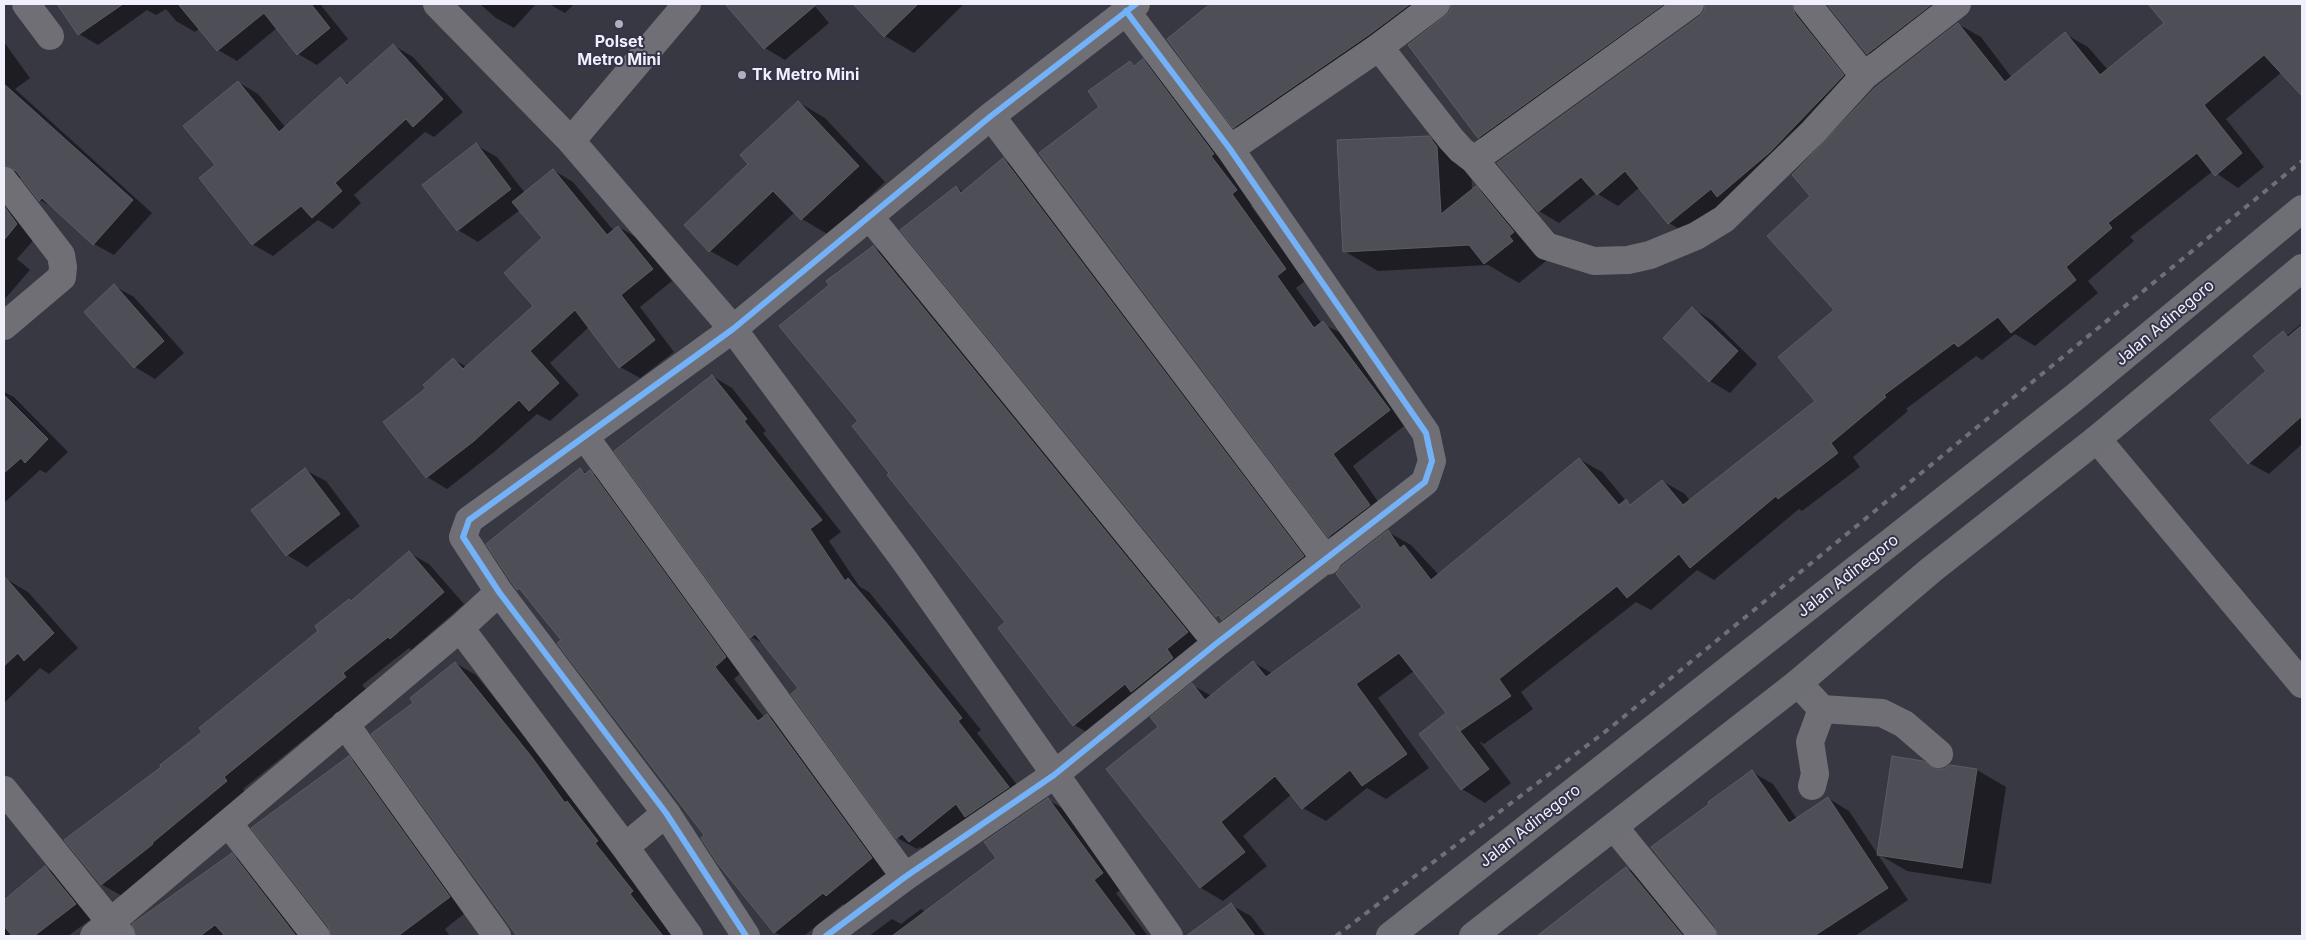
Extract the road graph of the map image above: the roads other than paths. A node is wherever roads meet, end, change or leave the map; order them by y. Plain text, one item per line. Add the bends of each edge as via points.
1 (26, 4) edge
2 (437, 4) edge
3 (688, 4) edge
4 (1436, 4) edge
5 (1690, 4) edge
6 (1808, 4) edge
7 (1957, 4) edge
8 (1130, 7) edge
9 (50, 36) dead end
10 (1379, 47) junction
11 (1864, 76) junction
12 (991, 116) junction
13 (571, 141) junction
14 (1230, 149) junction
15 (1474, 160) junction
16 (4, 181) edge
17 (2302, 209) edge
18 (869, 216) junction
19 (2302, 268) edge
20 (4, 326) edge
21 (733, 329) junction
22 (585, 437) junction
23 (2097, 439) junction
24 (1326, 561) junction
25 (499, 592) junction
26 (460, 628) junction
27 (1217, 643) junction
28 (1798, 683) junction
29 (2302, 684) edge
30 (1822, 709) junction
31 (345, 724) junction
32 (1939, 754) dead end
33 (1054, 775) junction
34 (1812, 786) dead end
35 (4, 790) edge
36 (666, 813) junction
37 (228, 823) junction
38 (1614, 827) junction
39 (625, 848) junction
40 (905, 877) junction
41 (109, 931) edge
42 (316, 936) edge
43 (497, 936) edge
44 (689, 936) edge
45 (746, 936) edge
46 (826, 936) edge
47 (1169, 936) edge
48 (1390, 936) edge
49 (1473, 936) edge
50 (1703, 936) edge

1 - 9 street
2 - 13 street
3 - 13 street
4 - 10 street
5 - 15 street
6 - 11 street
7 - 11 street
8 - 12 street
8 - 14 street
10 - 14 street
10 - 15 street via 1451,139
11 - 15 street via 1813,132 1724,218 1696,236 1650,255 1628,260 1594,261 1546,246
12 - 18 street
12 - 24 street
13 - 21 street
14 - 24 street via 1426,433 1432,461 1425,482
16 - 20 street via 61,255 64,267 62,277
17 - 48 highway, Jalan Adinegoro via 2075,397
18 - 21 street
18 - 27 street
19 - 23 highway
21 - 22 street
21 - 33 street via 905,562
22 - 25 street via 469,520 463,537
22 - 40 street
23 - 28 highway via 1931,570
23 - 29 street
24 - 27 street
25 - 26 street
25 - 36 street
26 - 31 street
26 - 39 street
27 - 33 street
28 - 30 street
28 - 38 highway
30 - 32 street via 1882,713 1904,724
30 - 34 street via 1810,742 1815,774
31 - 37 street
31 - 43 street
33 - 40 street
33 - 47 street
35 - 41 street
36 - 39 street
36 - 45 street
37 - 41 street
37 - 42 street
38 - 49 highway
38 - 50 street
39 - 44 street
40 - 46 street

